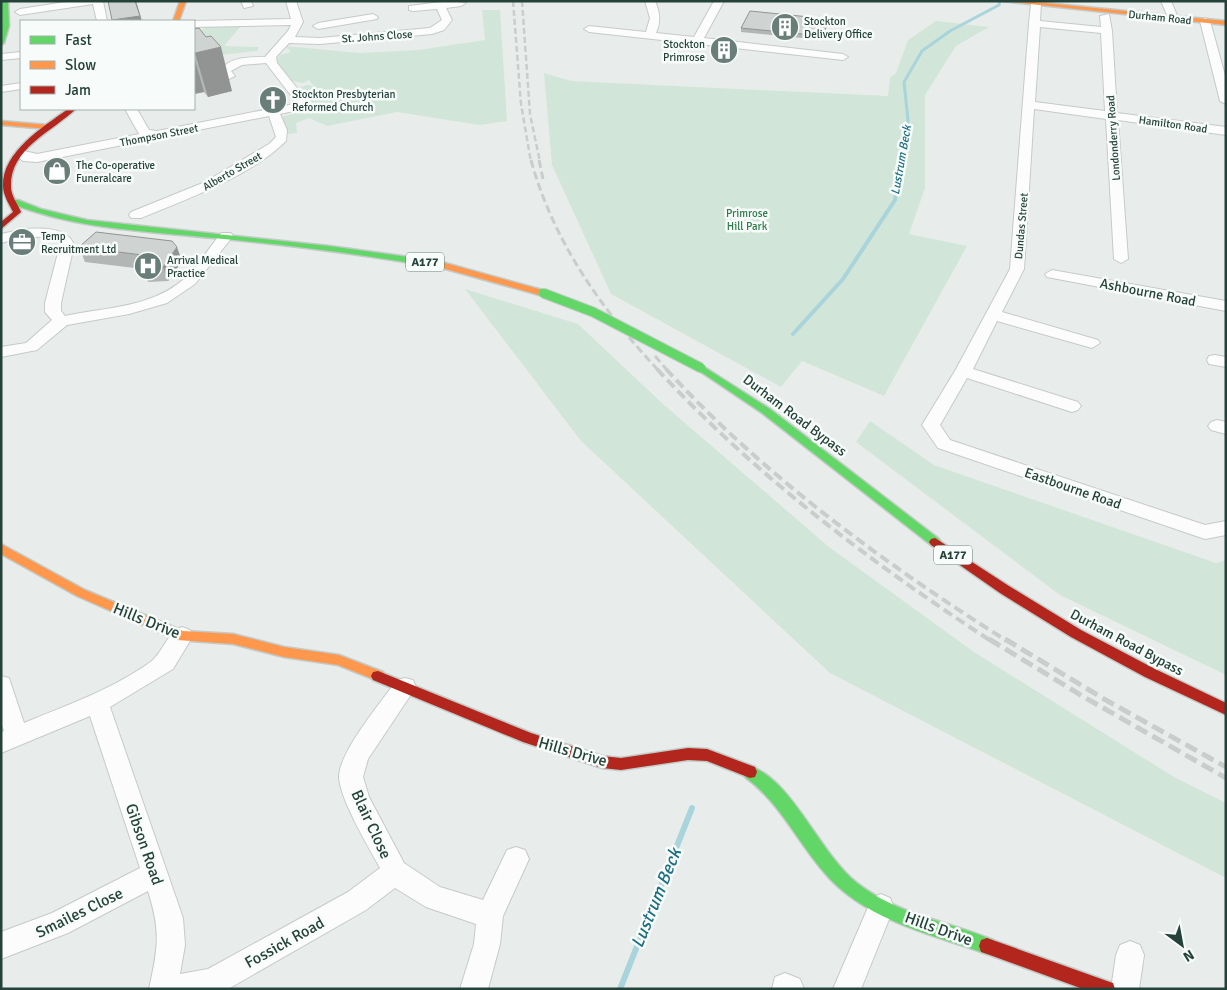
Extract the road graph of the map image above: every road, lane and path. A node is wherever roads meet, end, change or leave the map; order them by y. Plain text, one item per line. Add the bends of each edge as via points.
1 (24, 1) edge
2 (183, 1) edge
3 (291, 1) edge
4 (650, 1) edge
5 (719, 1) edge
6 (1006, 1) edge
7 (1166, 1) edge
8 (461, 2) dead end
9 (1011, 2) edge
10 (5, 3) edge
11 (1036, 4) junction
12 (440, 5) junction
13 (57, 7) edge
14 (412, 8) dead end
15 (1108, 10) edge
16 (20, 12) dead end
17 (373, 17) dead end
18 (1173, 18) junction
19 (102, 20) edge
20 (176, 20) edge
21 (195, 20) edge
22 (1205, 21) junction
23 (298, 22) junction
24 (344, 22) junction
25 (1034, 23) junction
26 (1226, 23) edge
27 (318, 26) dead end
28 (3, 27) edge
29 (589, 29) dead end
30 (1106, 31) junction
31 (354, 36) junction
32 (650, 36) junction
33 (286, 40) junction
34 (697, 41) junction
35 (1, 43) edge
36 (846, 45) dead end
37 (20, 56) edge
38 (1, 57) edge
39 (843, 57) junction
40 (271, 60) junction
41 (839, 70) dead end
42 (229, 76) dead end
43 (20, 86) edge
44 (1, 89) edge
45 (1226, 101) edge
46 (1030, 105) junction
47 (57, 110) edge
48 (71, 110) edge
49 (132, 110) edge
50 (274, 113) junction
51 (1112, 115) junction
52 (1, 123) edge
53 (35, 126) junction
54 (48, 127) junction
55 (1226, 131) edge
56 (149, 134) junction
57 (89, 147) joint
58 (20, 154) junction
59 (1, 162) edge
60 (10, 200) edge
61 (136, 215) dead end
62 (79, 223) junction
63 (1, 228) edge
64 (226, 236) junction
65 (1, 239) edge
66 (1121, 259) dead end
67 (1052, 274) dead end
68 (1226, 306) edge
69 (994, 315) junction
70 (62, 322) junction
71 (1092, 343) dead end
72 (1, 352) edge
73 (963, 371) junction
74 (1072, 406) dead end
75 (931, 425) joint
76 (1226, 528) edge
77 (1, 548) edge
78 (182, 636) junction
79 (1, 685) edge
80 (406, 687) junction
81 (97, 702) junction
82 (1226, 710) edge
83 (9, 740) edge
84 (516, 860) dead end
85 (396, 872) junction
86 (155, 874) junction
87 (880, 907) junction
88 (490, 915) junction
89 (1, 946) edge
90 (1130, 954) dead end
91 (163, 988) edge
92 (474, 989) edge
93 (847, 989) edge
94 (1107, 989) edge
95 (1125, 989) edge

1 - 10 street
2 - 20 main road
3 - 23 street
4 - 32 street via 657,21
5 - 34 street
6 - 9 main road, Durham Road
7 - 18 street
8 - 12 street, St. Johns Close
9 - 11 main road, Durham Road
10 - 28 main road
11 - 15 main road, Durham Road
11 - 25 street, Dundas Street
12 - 14 street, St. Johns Close
12 - 31 street, St. Johns Close via 446,20 440,28 432,31
13 - 16 street
13 - 19 street via 94,1 99,3
15 - 18 main road, Durham Road
15 - 30 street, Londonderry Road
17 - 24 street
18 - 22 main road, Durham Road
21 - 23 street
22 - 26 main road, Durham Road
22 - 45 street
23 - 33 street
24 - 27 street
24 - 31 street
25 - 30 street
25 - 46 street, Dundas Street
28 - 35 main road
29 - 32 street
30 - 51 street, Londonderry Road
31 - 33 street, St. Johns Close via 320,41
32 - 34 street
33 - 40 street via 270,57
34 - 39 street
36 - 39 street
37 - 38 street
39 - 41 street
40 - 42 street via 235,63 225,71
40 - 50 street, Thompson Street via 302,102 298,107
43 - 44 street
46 - 51 street, Hamilton Road
46 - 69 street, Dundas Street via 1017,269
47 - 53 main road
48 - 54 main road
49 - 56 street via 144,132
50 - 56 street, Thompson Street
50 - 61 street, Alberto Street via 282,138 273,147 159,212
51 - 55 street, Hamilton Road
51 - 66 street, Londonderry Road
52 - 53 main road
53 - 54 main road
53 - 59 main road
54 - 58 main road
56 - 57 street, Thompson Street
57 - 58 street, Thompson Street via 37,158
58 - 60 main road via 7,184
60 - 62 main road, A177 via 42,214
60 - 63 main road via 17,212
62 - 63 main road, A177
62 - 64 main road, A177
64 - 70 street via 189,282 174,293 148,304
64 - 82 main road, Durham Road Bypass / A177, bridge via 304,244 448,267 543,293 593,312 701,368 777,417 941,546 999,586 1105,650
65 - 70 street via 46,233 66,239 52,303 53,312
67 - 68 street, Ashbourne Road via 1072,273
69 - 71 street
69 - 73 street, Dundas Street
70 - 72 street via 31,347
73 - 74 street
73 - 75 street, Dundas Street
75 - 76 street, Eastbourne Road via 944,444 1205,532
77 - 78 main road, Hills Drive via 81,593
78 - 80 main road, Hills Drive via 233,639 284,652 328,657
78 - 81 street via 165,663 156,670
79 - 83 street
80 - 85 street, Blair Close via 360,750 351,777 358,800
80 - 87 main road, Hills Drive via 528,738 602,762 620,764 688,754 707,755 752,773 768,785 836,874
81 - 83 street
81 - 86 street, Gibson Road
84 - 88 street
85 - 88 street, Blair Close via 435,898
85 - 91 street, Fossick Road via 357,901 214,982 194,987
86 - 89 street, Smailes Close via 59,924
86 - 91 street, Gibson Road via 173,932
87 - 93 street
87 - 94 main road, Hills Drive
88 - 92 street via 487,944
90 - 95 street

